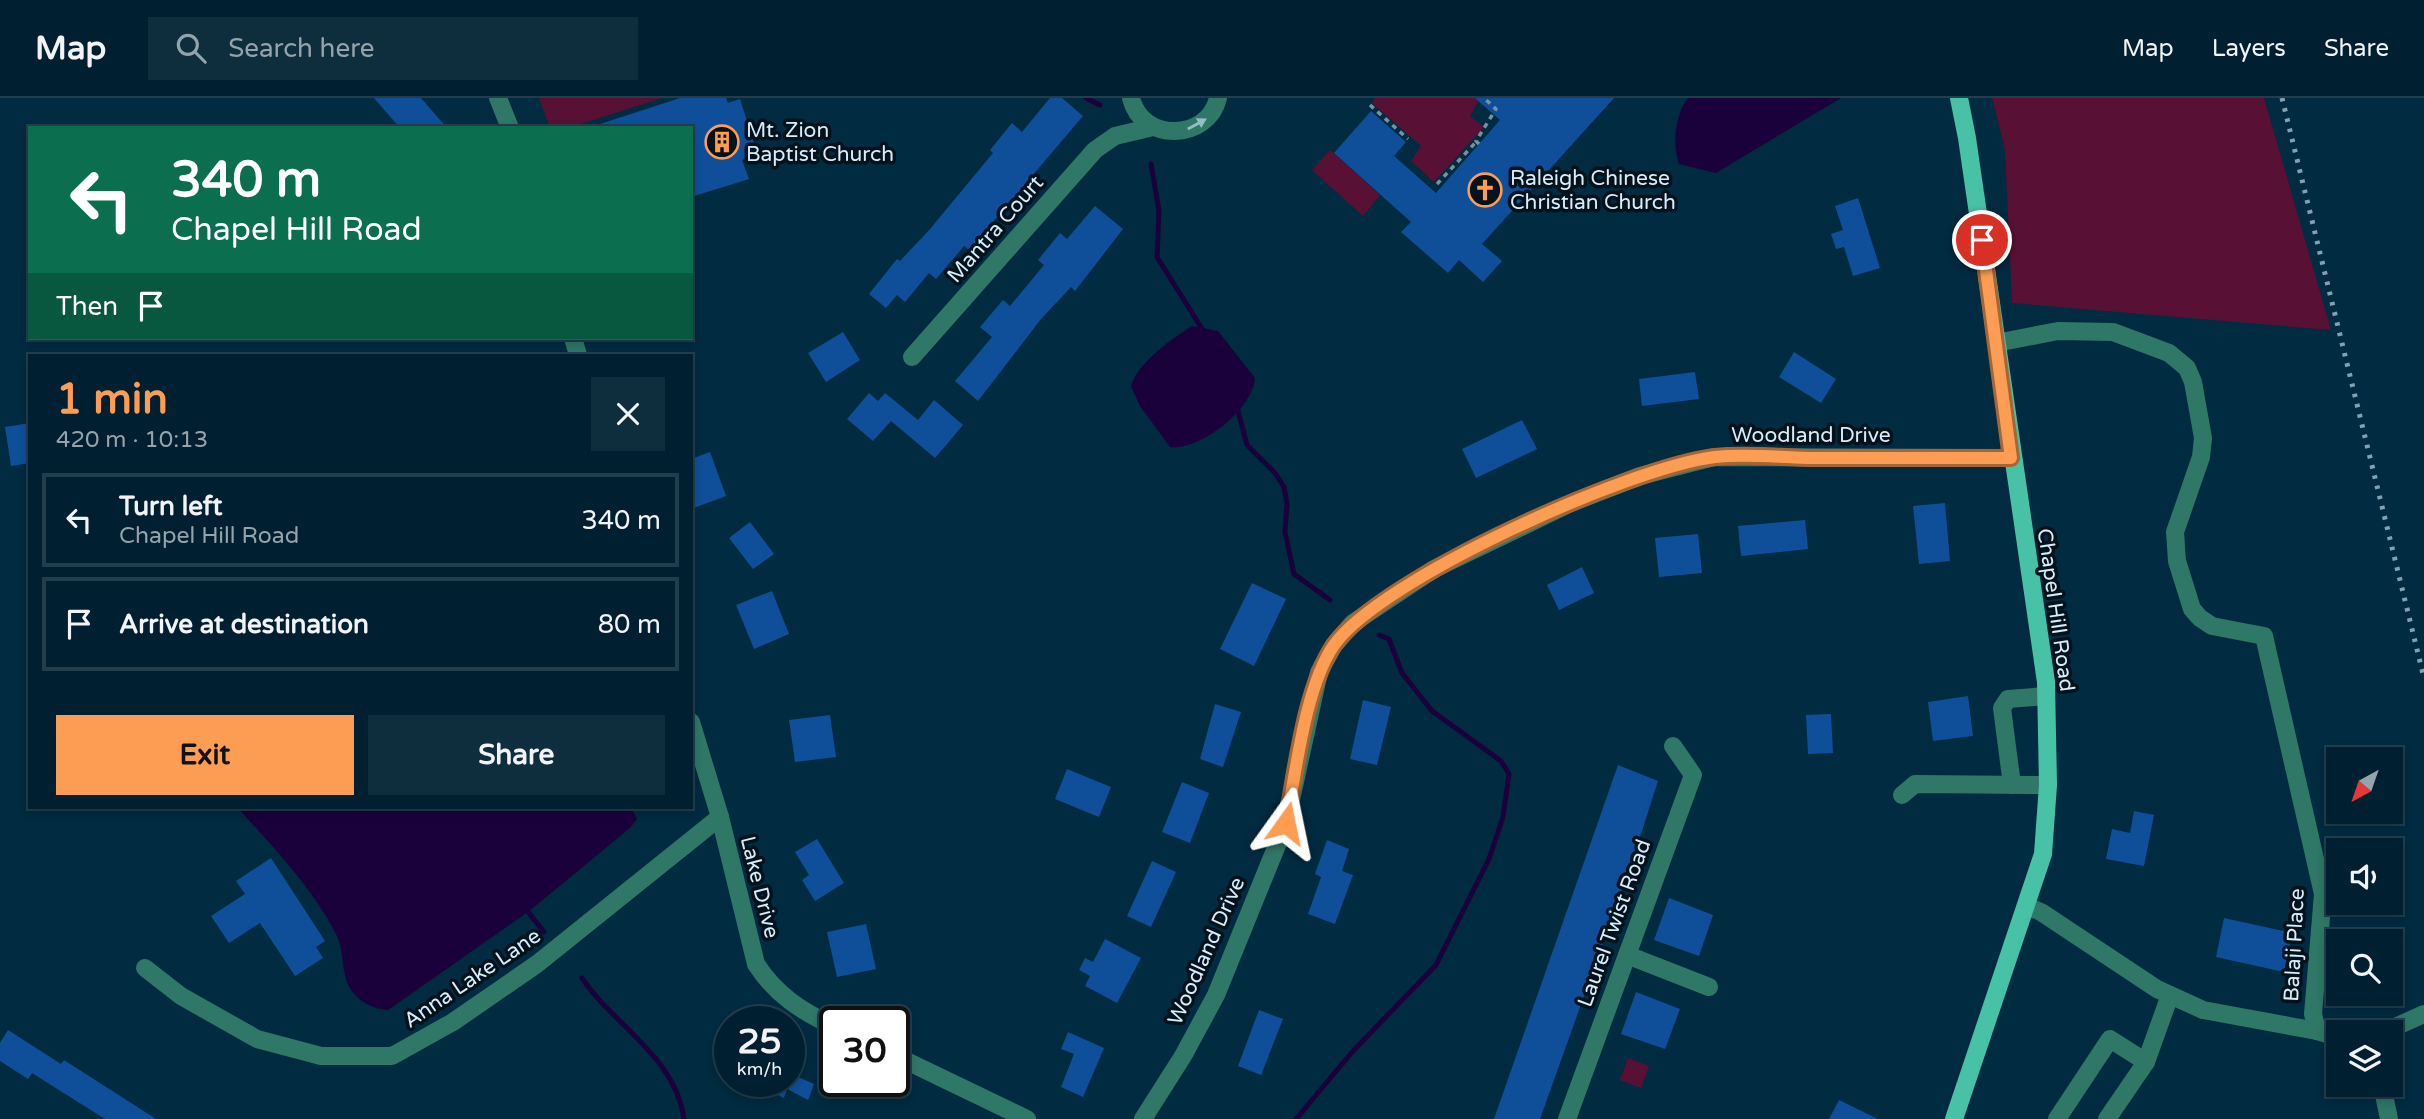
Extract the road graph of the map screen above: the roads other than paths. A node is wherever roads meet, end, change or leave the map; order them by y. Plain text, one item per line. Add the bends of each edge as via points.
1 (498, 98) edge
2 (1218, 98) edge
3 (1959, 98) edge
4 (1132, 101) edge
5 (509, 126) edge
6 (1153, 127) junction
7 (1115, 136) junction
8 (1996, 343) junction
9 (912, 357) dead end
10 (2011, 458) junction
11 (2046, 696) junction
12 (693, 729) edge
13 (1673, 746) dead end
14 (2012, 785) junction
15 (2048, 785) junction
16 (1902, 794) dead end
17 (720, 817) junction
18 (2026, 906) junction
19 (1627, 955) junction
20 (145, 968) dead end
21 (1709, 987) dead end
22 (2170, 995) junction
23 (2424, 1014) edge
24 (819, 1018) edge
25 (2403, 1024) edge
26 (2317, 1031) junction
27 (2326, 1034) edge
28 (2146, 1062) junction
29 (910, 1063) edge
30 (2384, 1097) edge
31 (1027, 1119) edge
32 (1143, 1119) edge
33 (1567, 1119) edge
34 (1954, 1119) edge
35 (2057, 1119) edge
36 (2107, 1119) edge
37 (2389, 1119) edge

1 - 5 street
6 -> 2 street, Mantra Court via 1167,132 1194,127 1205,121
3 - 8 main road, Chapel Hill Road
4 - 6 street
4 - 7 street, Mantra Court
6 - 7 street, Mantra Court
7 - 9 street, Mantra Court via 1085,161
8 - 10 main road, Chapel Hill Road
8 - 26 street, Balaji Place via 2058,331 2113,332 2169,353 2187,368 2203,438 2201,457 2175,531 2177,561 2192,609 2200,618 2228,631 2264,636 2323,894 2313,1014
10 - 11 main road, Chapel Hill Road
10 - 32 street, Woodland Drive via 1714,457 1640,476 1572,503 1434,569 1353,623 1319,672 1286,823 1216,995
11 - 14 street via 2008,699 2002,708
11 - 15 main road, Chapel Hill Road
12 - 17 street, Lake Drive
13 - 19 street, Laurel Twist Road via 1693,775
14 - 15 street
14 - 16 street via 1915,784
15 - 18 main road, Chapel Hill Road via 2043,854
17 - 20 street, Anna Lake Lane via 537,964 453,1023 392,1056 321,1056 257,1039 181,996
17 - 24 street, Lake Drive via 756,964 784,998
18 - 22 street
18 - 34 main road, Chapel Hill Road
19 - 21 street
19 - 33 street, Laurel Twist Road
22 - 26 street via 2203,1010
22 - 28 street
23 - 25 street
26 - 27 street, Balaji Place
28 - 35 street via 2110,1039
28 - 36 street
29 - 31 street
30 - 37 street

